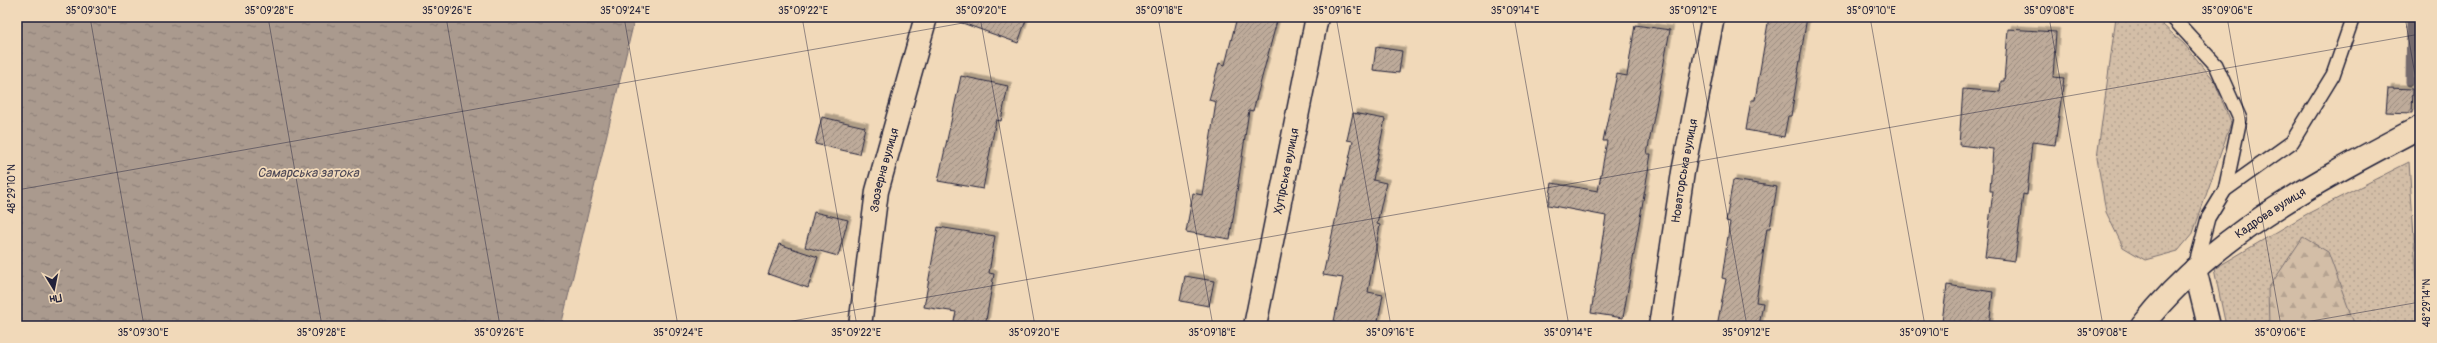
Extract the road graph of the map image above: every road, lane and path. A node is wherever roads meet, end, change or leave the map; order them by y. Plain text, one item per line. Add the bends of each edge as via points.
1 (926, 17) edge
2 (1317, 17) edge
3 (1713, 17) edge
4 (2172, 17) edge
5 (2354, 17) edge
6 (2420, 127) edge
7 (2225, 190) junction
8 (2195, 269) junction
9 (860, 326) edge
10 (1255, 326) edge
11 (1660, 326) edge
12 (2142, 326) edge
13 (2209, 326) edge

1 - 9 street, Заозерна вулиця via 877,191
2 - 10 street, Хутірська вулиця
3 - 11 street, Новаторська вулиця via 1683,172
4 - 7 lane via 2216,65 2240,118
5 - 7 lane via 2333,75 2292,142
6 - 8 street, Кадрова вулиця via 2286,202 2232,239
7 - 8 lane via 2208,218
8 - 12 street, Кадрова вулиця via 2158,305
8 - 13 street

